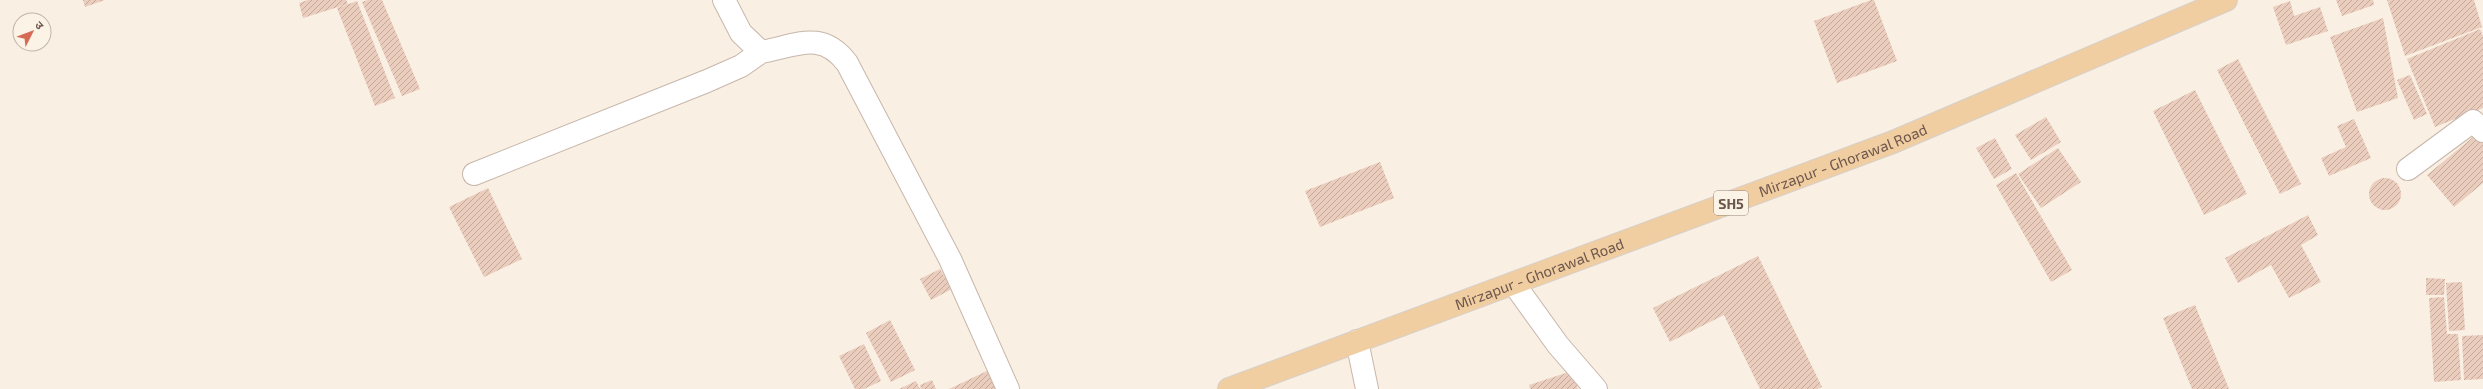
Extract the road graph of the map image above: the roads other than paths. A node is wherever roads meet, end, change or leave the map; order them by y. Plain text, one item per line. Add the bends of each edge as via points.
1 (724, 0) edge
2 (2226, 0) edge
3 (761, 52) junction
4 (2483, 131) edge
5 (2408, 169) dead end
6 (474, 174) dead end
7 (1514, 284) junction
8 (1357, 341) junction
9 (1008, 389) edge
10 (1229, 389) edge
11 (1367, 389) edge
12 (1596, 389) edge

1 - 3 street via 741,33
2 - 7 main road, Mirzapur - Ghorawal Road / SH5 via 1893,142
3 - 6 street via 741,66 707,81
3 - 9 street via 814,41 827,44 847,63 950,259
4 - 5 street via 2473,121
7 - 8 main road, Mirzapur - Ghorawal Road / SH5
7 - 12 street via 1558,345
8 - 10 main road, Mirzapur - Ghorawal Road / SH5
8 - 11 street

